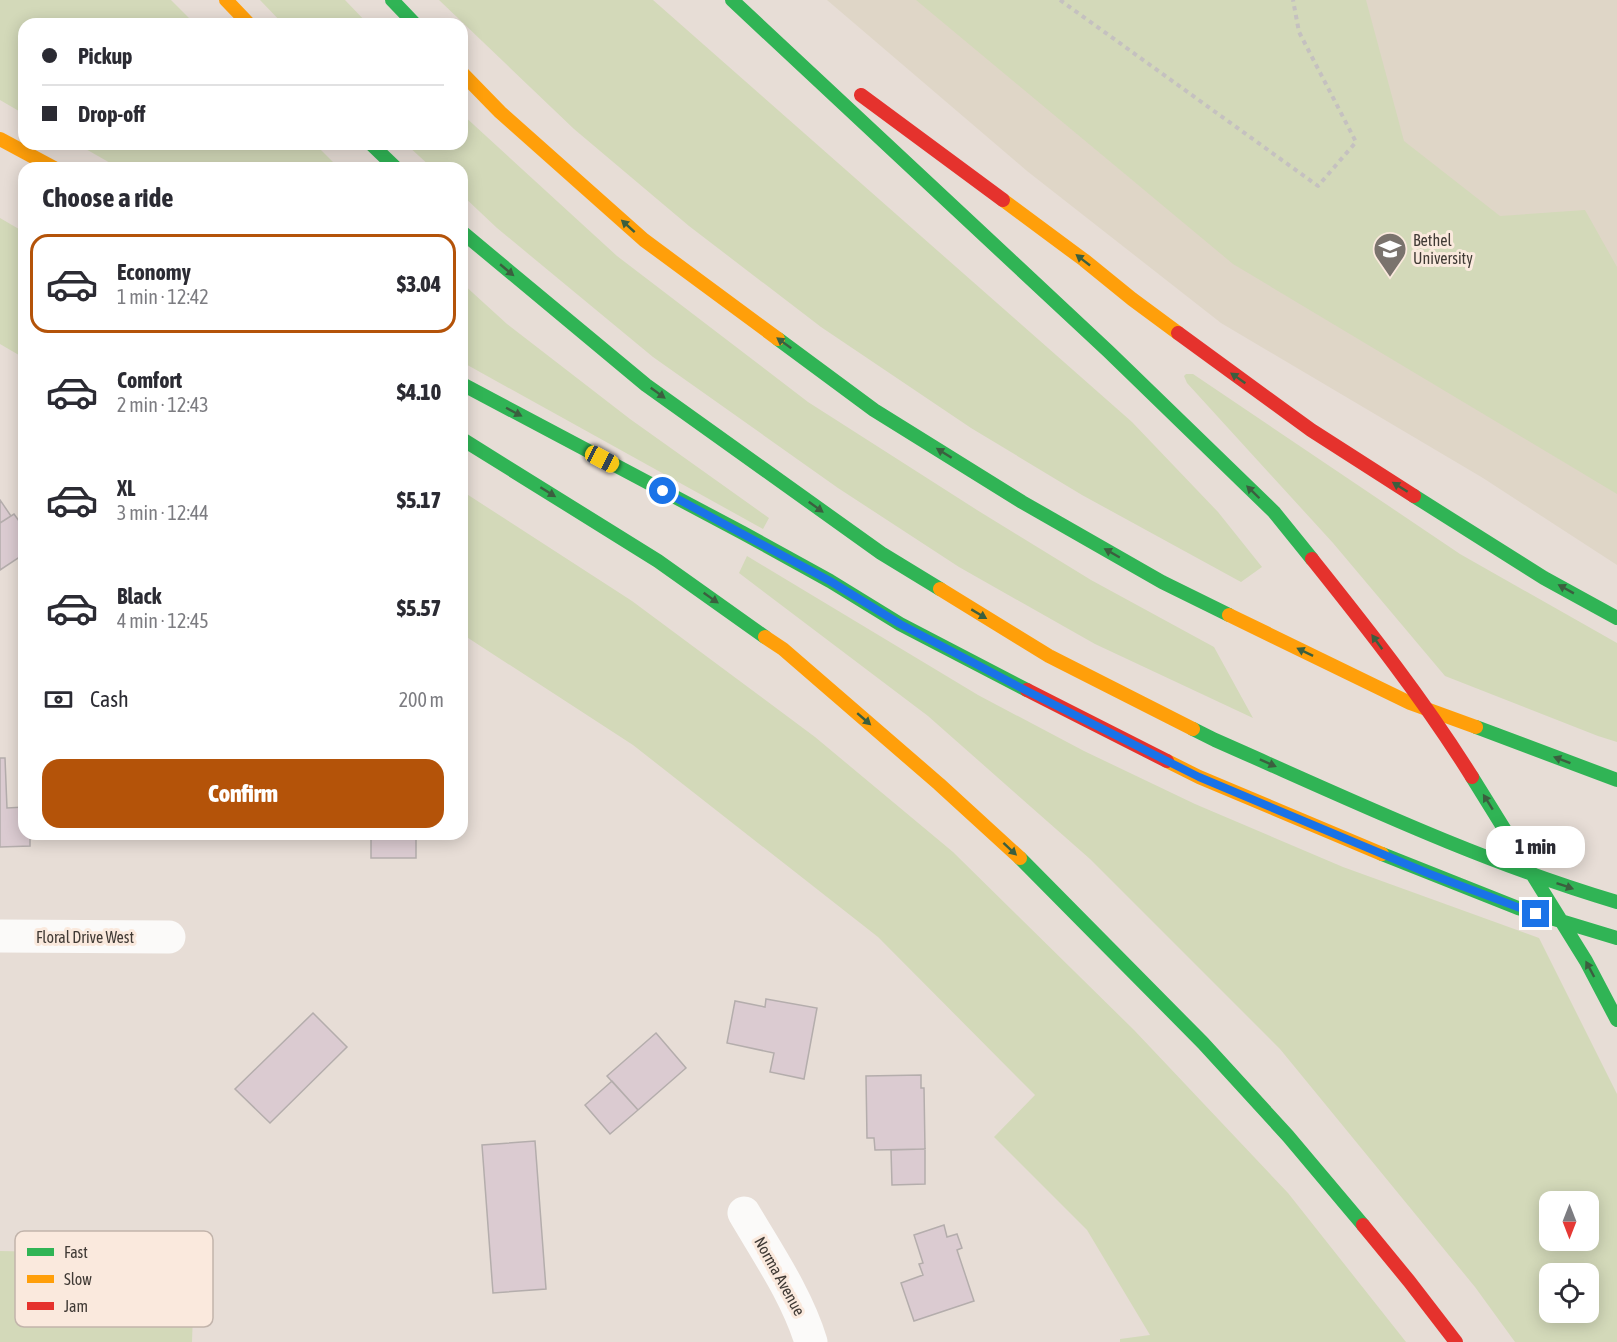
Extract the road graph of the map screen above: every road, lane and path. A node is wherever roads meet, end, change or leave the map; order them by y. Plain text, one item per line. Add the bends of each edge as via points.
1 (226, 0) edge
2 (392, 0) edge
3 (1060, 0) edge
4 (1293, 0) edge
5 (733, 1) edge
6 (243, 18) edge
7 (410, 18) edge
8 (828, 71) dead end
9 (468, 79) edge
10 (847, 85) dead end
11 (0, 139) edge
12 (18, 149) edge
13 (20, 150) edge
14 (377, 150) edge
15 (43, 162) edge
16 (390, 162) edge
17 (468, 237) edge
18 (468, 387) edge
19 (468, 443) edge
20 (1617, 618) edge
21 (1617, 780) edge
22 (1617, 902) edge
23 (0, 936) edge
24 (169, 937) dead end
25 (1617, 938) edge
26 (1617, 1020) edge
27 (744, 1213) dead end
28 (811, 1342) edge
29 (1456, 1342) edge

1 - 6 highway
2 - 7 highway
3 - 4 path via 1318,186 1356,142 1299,32
5 - 8 highway
26 -> 5 highway via 1586,961 1455,750 1368,628 1274,512 1100,342
21 -> 9 highway via 1410,702 1162,582 1022,502 874,410 644,240
20 -> 10 highway via 1544,578 1311,430
11 - 12 highway
13 - 15 highway
14 - 16 highway
17 -> 22 highway via 646,385 881,554 1049,656 1215,740 1462,848
18 -> 25 highway via 743,533 951,652 1199,777 1518,908
19 -> 29 highway via 658,561 783,649 939,784 1027,865 1203,1043 1288,1136
23 - 24 street, Floral Drive West
27 - 28 street, Norma Avenue via 805,1321

